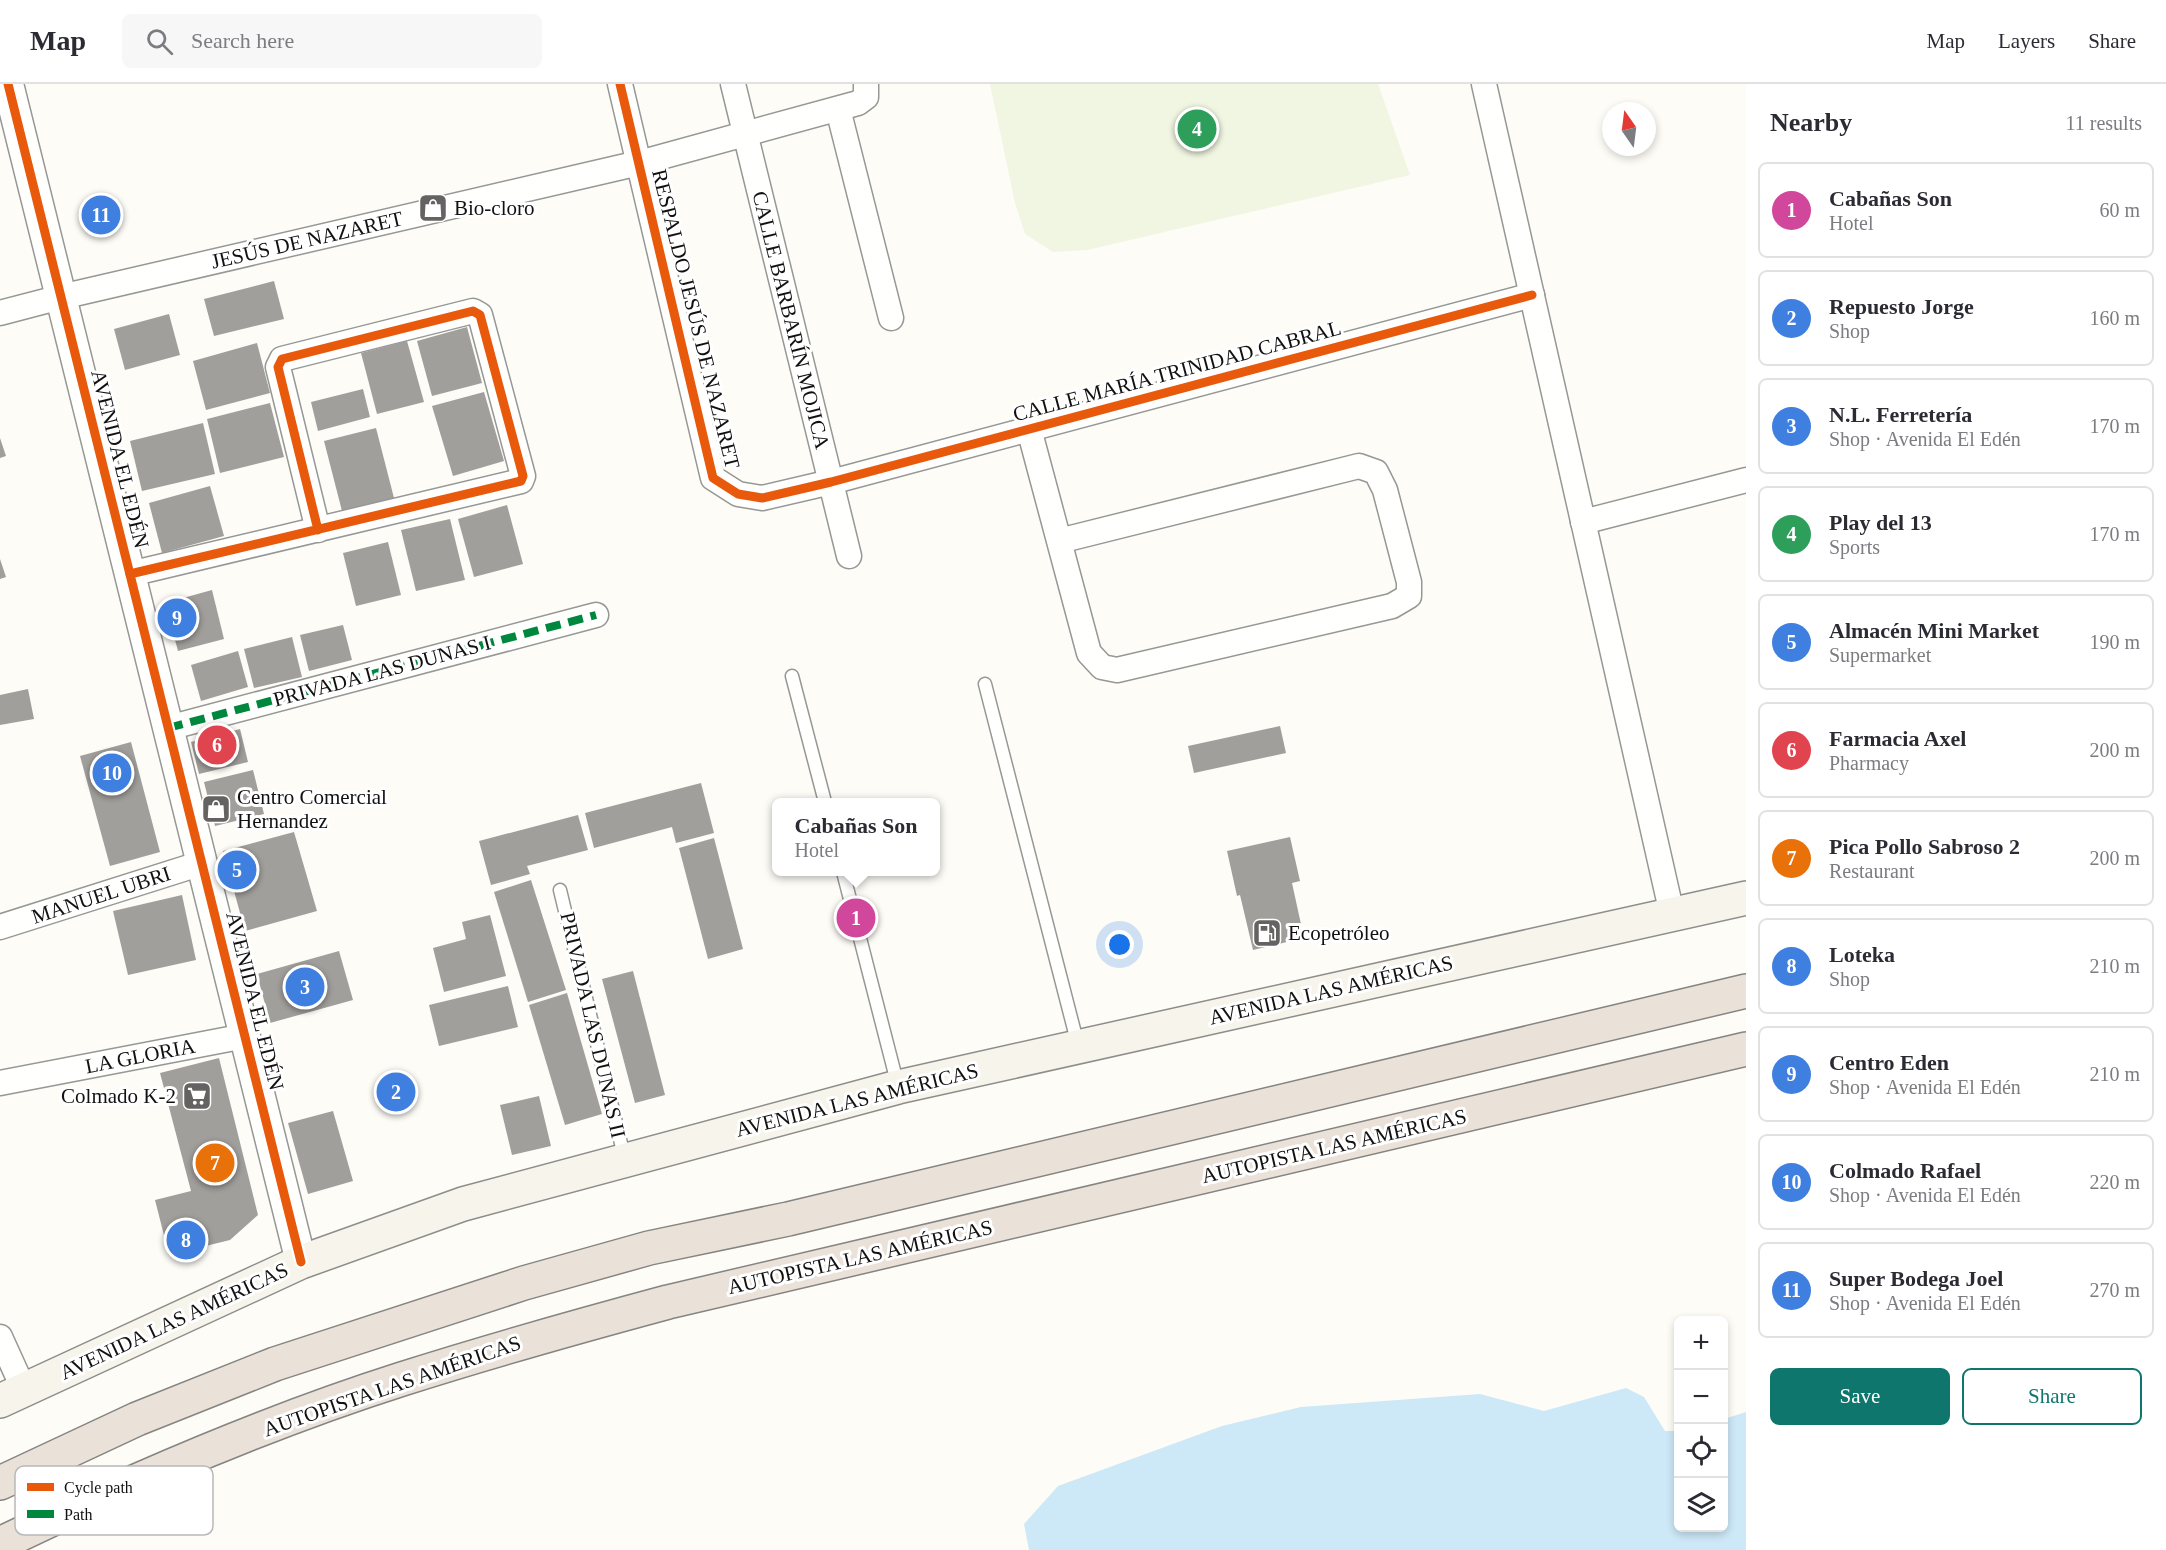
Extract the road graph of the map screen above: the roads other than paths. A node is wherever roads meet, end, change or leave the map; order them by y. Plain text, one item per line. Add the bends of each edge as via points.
1 (8, 84) edge
2 (620, 84) edge
3 (734, 84) edge
4 (1484, 84) edge
5 (854, 99) edge
6 (746, 134) junction
7 (639, 163) junction
8 (1532, 295) junction
9 (61, 297) junction
10 (0, 313) edge
11 (891, 318) dead end
12 (1029, 429) junction
13 (1746, 480) edge
14 (831, 482) junction
15 (1583, 522) junction
16 (318, 530) junction
17 (1059, 541) junction
18 (849, 556) dead end
19 (130, 574) junction
20 (596, 615) dead end
21 (792, 676) dead end
22 (985, 684) dead end
23 (168, 728) junction
24 (824, 798) edge
25 (202, 864) junction
26 (844, 876) edge
27 (560, 890) dead end
28 (1746, 898) edge
29 (1672, 914) junction
30 (0, 927) edge
31 (1746, 991) edge
32 (245, 1036) junction
33 (1079, 1047) junction
34 (1746, 1048) edge
35 (0, 1083) edge
36 (898, 1087) junction
37 (625, 1161) junction
38 (302, 1262) junction
39 (0, 1337) edge
40 (12, 1396) edge
41 (38, 1466) edge
42 (171, 1466) edge
43 (15, 1477) edge
44 (0, 1484) edge
45 (20, 1535) edge
46 (0, 1544) edge

1 - 9 street, AVENIDA EL EDÉN
2 - 7 street, RESPALDO JESÚS DE NAZARET
3 - 6 street, CALLE BARBARÍN MOJICA
4 - 8 street
5 - 6 street, JESÚS DE NAZARET
5 - 11 street
6 - 7 street, JESÚS DE NAZARET
6 - 14 street, CALLE BARBARÍN MOJICA
7 - 9 street, JESÚS DE NAZARET
7 - 14 street, RESPALDO JESÚS DE NAZARET via 713,478 738,494 762,498
8 - 12 street, CALLE MARÍA TRINIDAD CABRAL
8 - 15 street
9 - 10 street, JESÚS DE NAZARET
9 - 19 street, AVENIDA EL EDÉN
12 - 14 street, CALLE MARÍA TRINIDAD CABRAL
12 - 17 street
13 - 15 street
14 - 18 street, CALLE BARBARÍN MOJICA
15 - 29 street
16 - 16 street via 522,479 480,315 476,312 279,362
16 - 19 street
17 - 17 street via 1089,653 1102,668 1117,670 1392,606 1409,596 1409,582 1385,490 1376,472 1359,466
19 - 23 street, AVENIDA EL EDÉN
20 - 23 street, PRIVADA LAS DUNAS I
21 - 24 lane
22 - 33 lane
23 - 25 street, AVENIDA EL EDÉN
25 - 30 street, MANUEL UBRI
25 - 32 street, AVENIDA EL EDÉN
26 - 36 lane
27 - 37 lane, PRIVADA LAS DUNAS II
28 - 29 main road, AVENIDA LAS AMÉRICAS
29 - 33 main road, AVENIDA LAS AMÉRICAS
31 - 41 highway via 788,1219 649,1248 524,1283 275,1364 137,1419
32 - 35 street, LA GLORIA
32 - 38 street, AVENIDA EL EDÉN
33 - 36 main road, AVENIDA LAS AMÉRICAS
34 - 42 highway, AUTOPISTA LAS AMÉRICAS via 691,1297 540,1337 401,1379
36 - 37 main road, AVENIDA LAS AMÉRICAS
37 - 38 main road, AVENIDA LAS AMÉRICAS via 463,1204
38 - 40 main road, AVENIDA LAS AMÉRICAS
39 - 40 street
43 - 44 highway
45 - 46 highway, AUTOPISTA LAS AMÉRICAS

